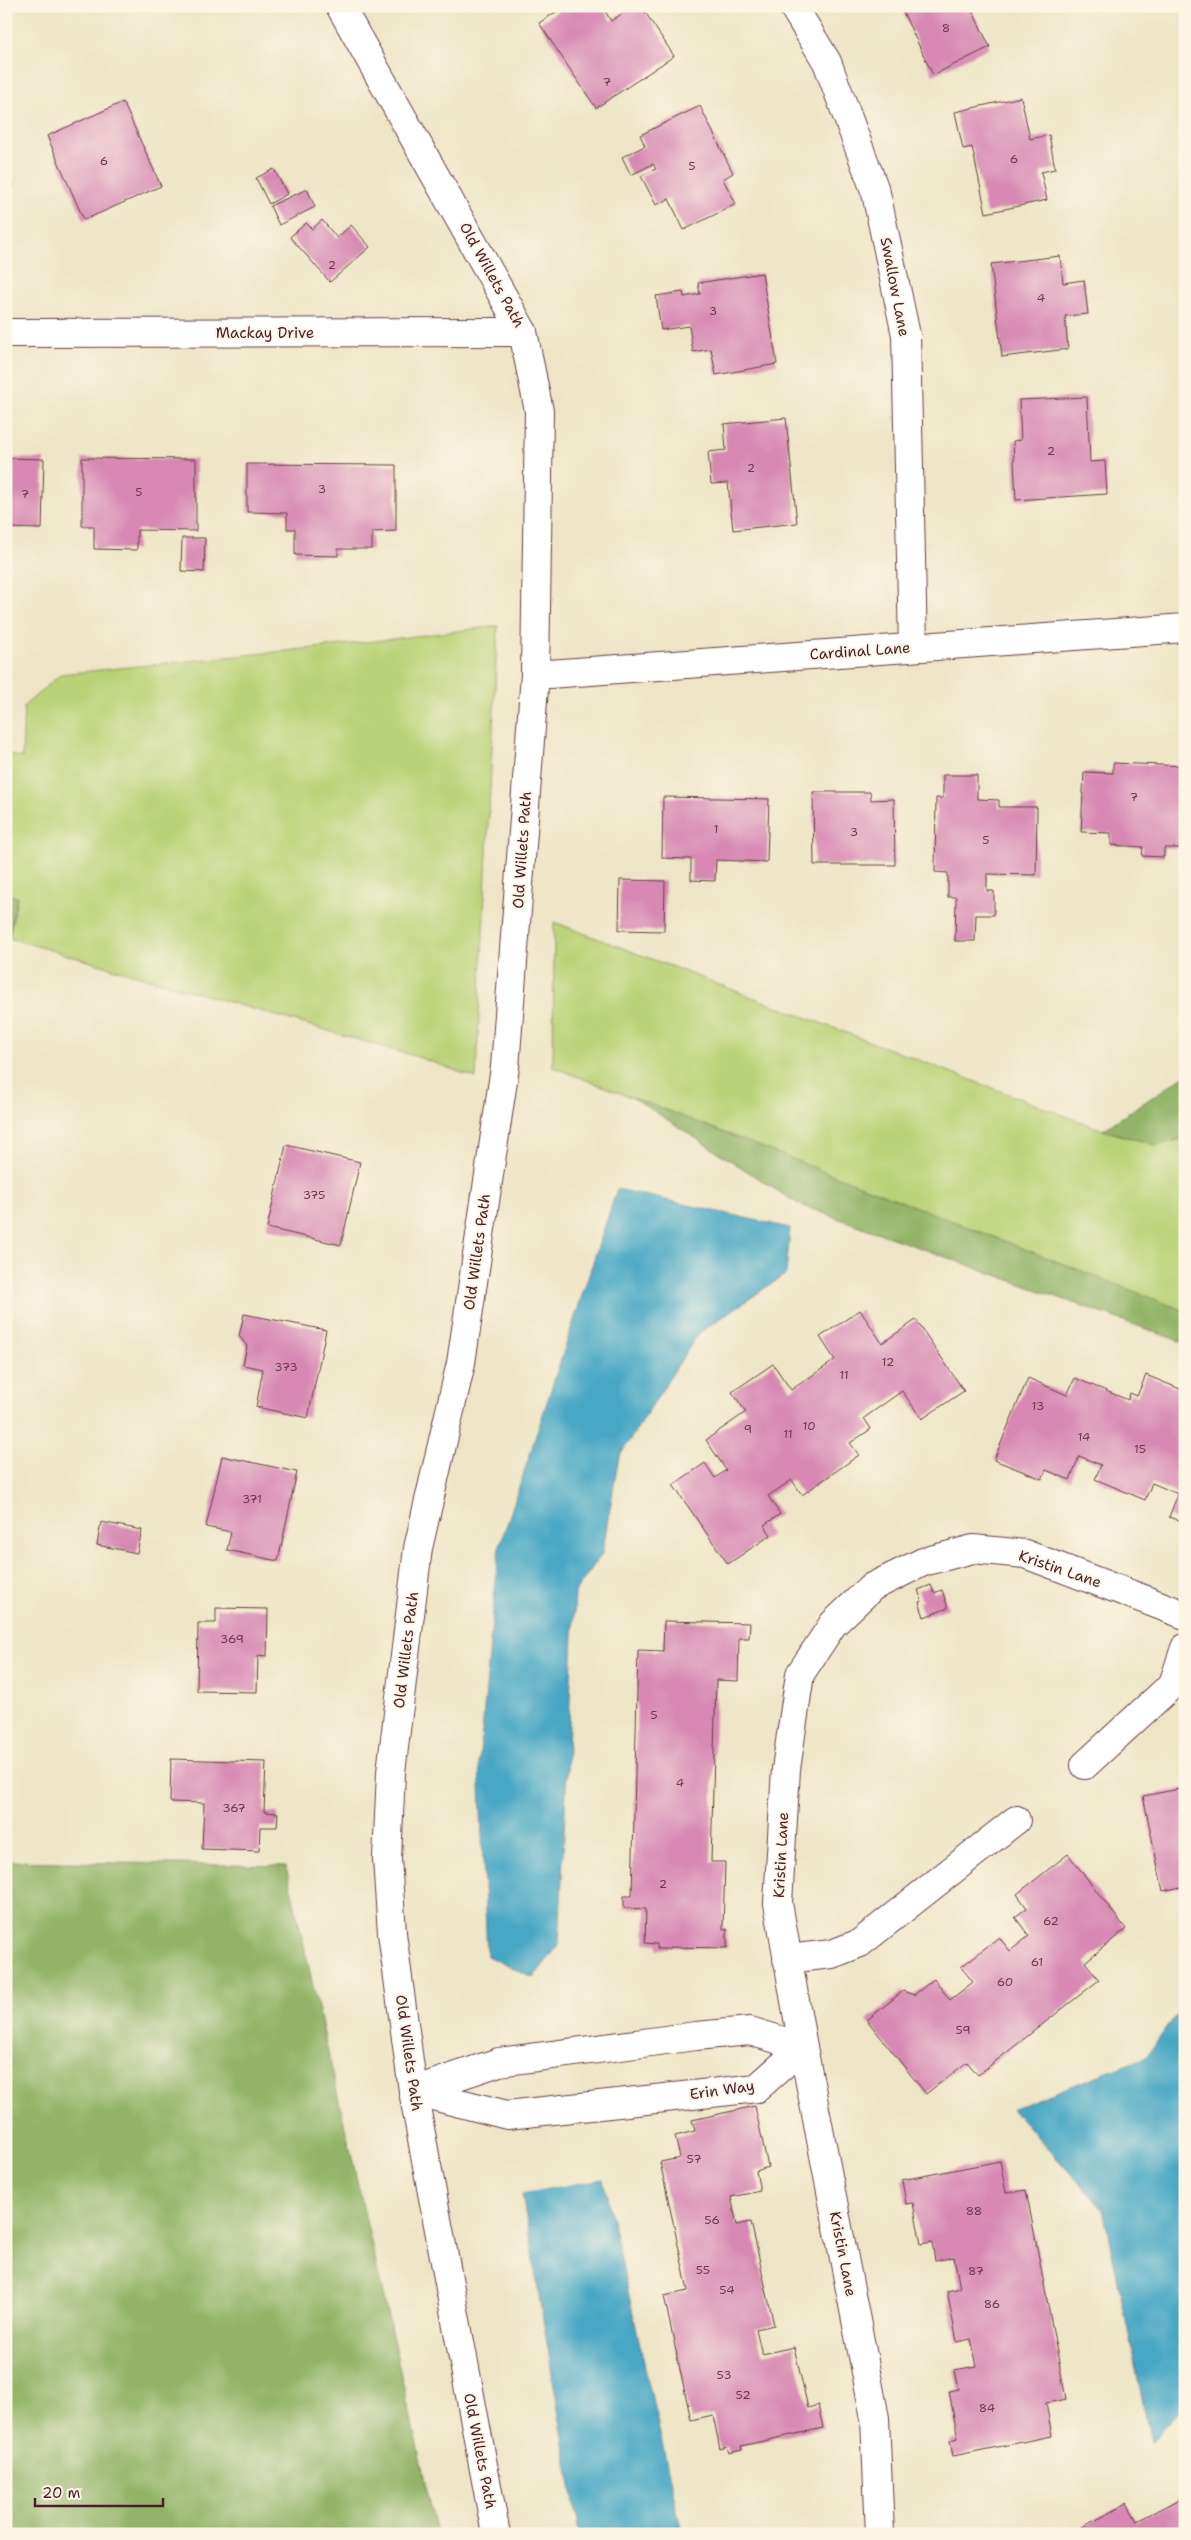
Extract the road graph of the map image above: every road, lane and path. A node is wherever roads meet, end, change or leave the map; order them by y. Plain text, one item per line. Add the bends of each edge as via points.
1 (340, 6) edge
2 (793, 6) edge
3 (523, 332) junction
4 (6, 333) edge
5 (1185, 628) edge
6 (913, 647) junction
7 (535, 676) junction
8 (1185, 1615) edge
9 (1185, 1648) edge
10 (1085, 1766) dead end
11 (1016, 1820) dead end
12 (788, 1959) junction
13 (803, 2047) junction
14 (413, 2091) junction
15 (496, 2534) edge
16 (880, 2534) edge

1 - 3 street, Old Willets Path
2 - 6 street, Swallow Lane via 827,62 876,193 906,336
3 - 4 street, Mackay Drive
3 - 7 street, Old Willets Path via 540,410
5 - 6 street, Cardinal Lane
6 - 7 street, Cardinal Lane
7 - 14 street, Old Willets Path via 505,1067 461,1364 418,1548 391,1772 387,1859
8 - 12 street, Kristin Lane via 1025,1554 973,1549 923,1562 872,1588 833,1624 800,1674 786,1769 778,1903
9 - 10 street via 1173,1684
11 - 12 street via 860,1943 832,1954
12 - 13 street, Kristin Lane
13 - 14 street via 750,2031 696,2036 499,2062
13 - 14 street, Erin Way via 757,2088 507,2115
13 - 16 street, Kristin Lane via 875,2418
14 - 15 street, Old Willets Path

